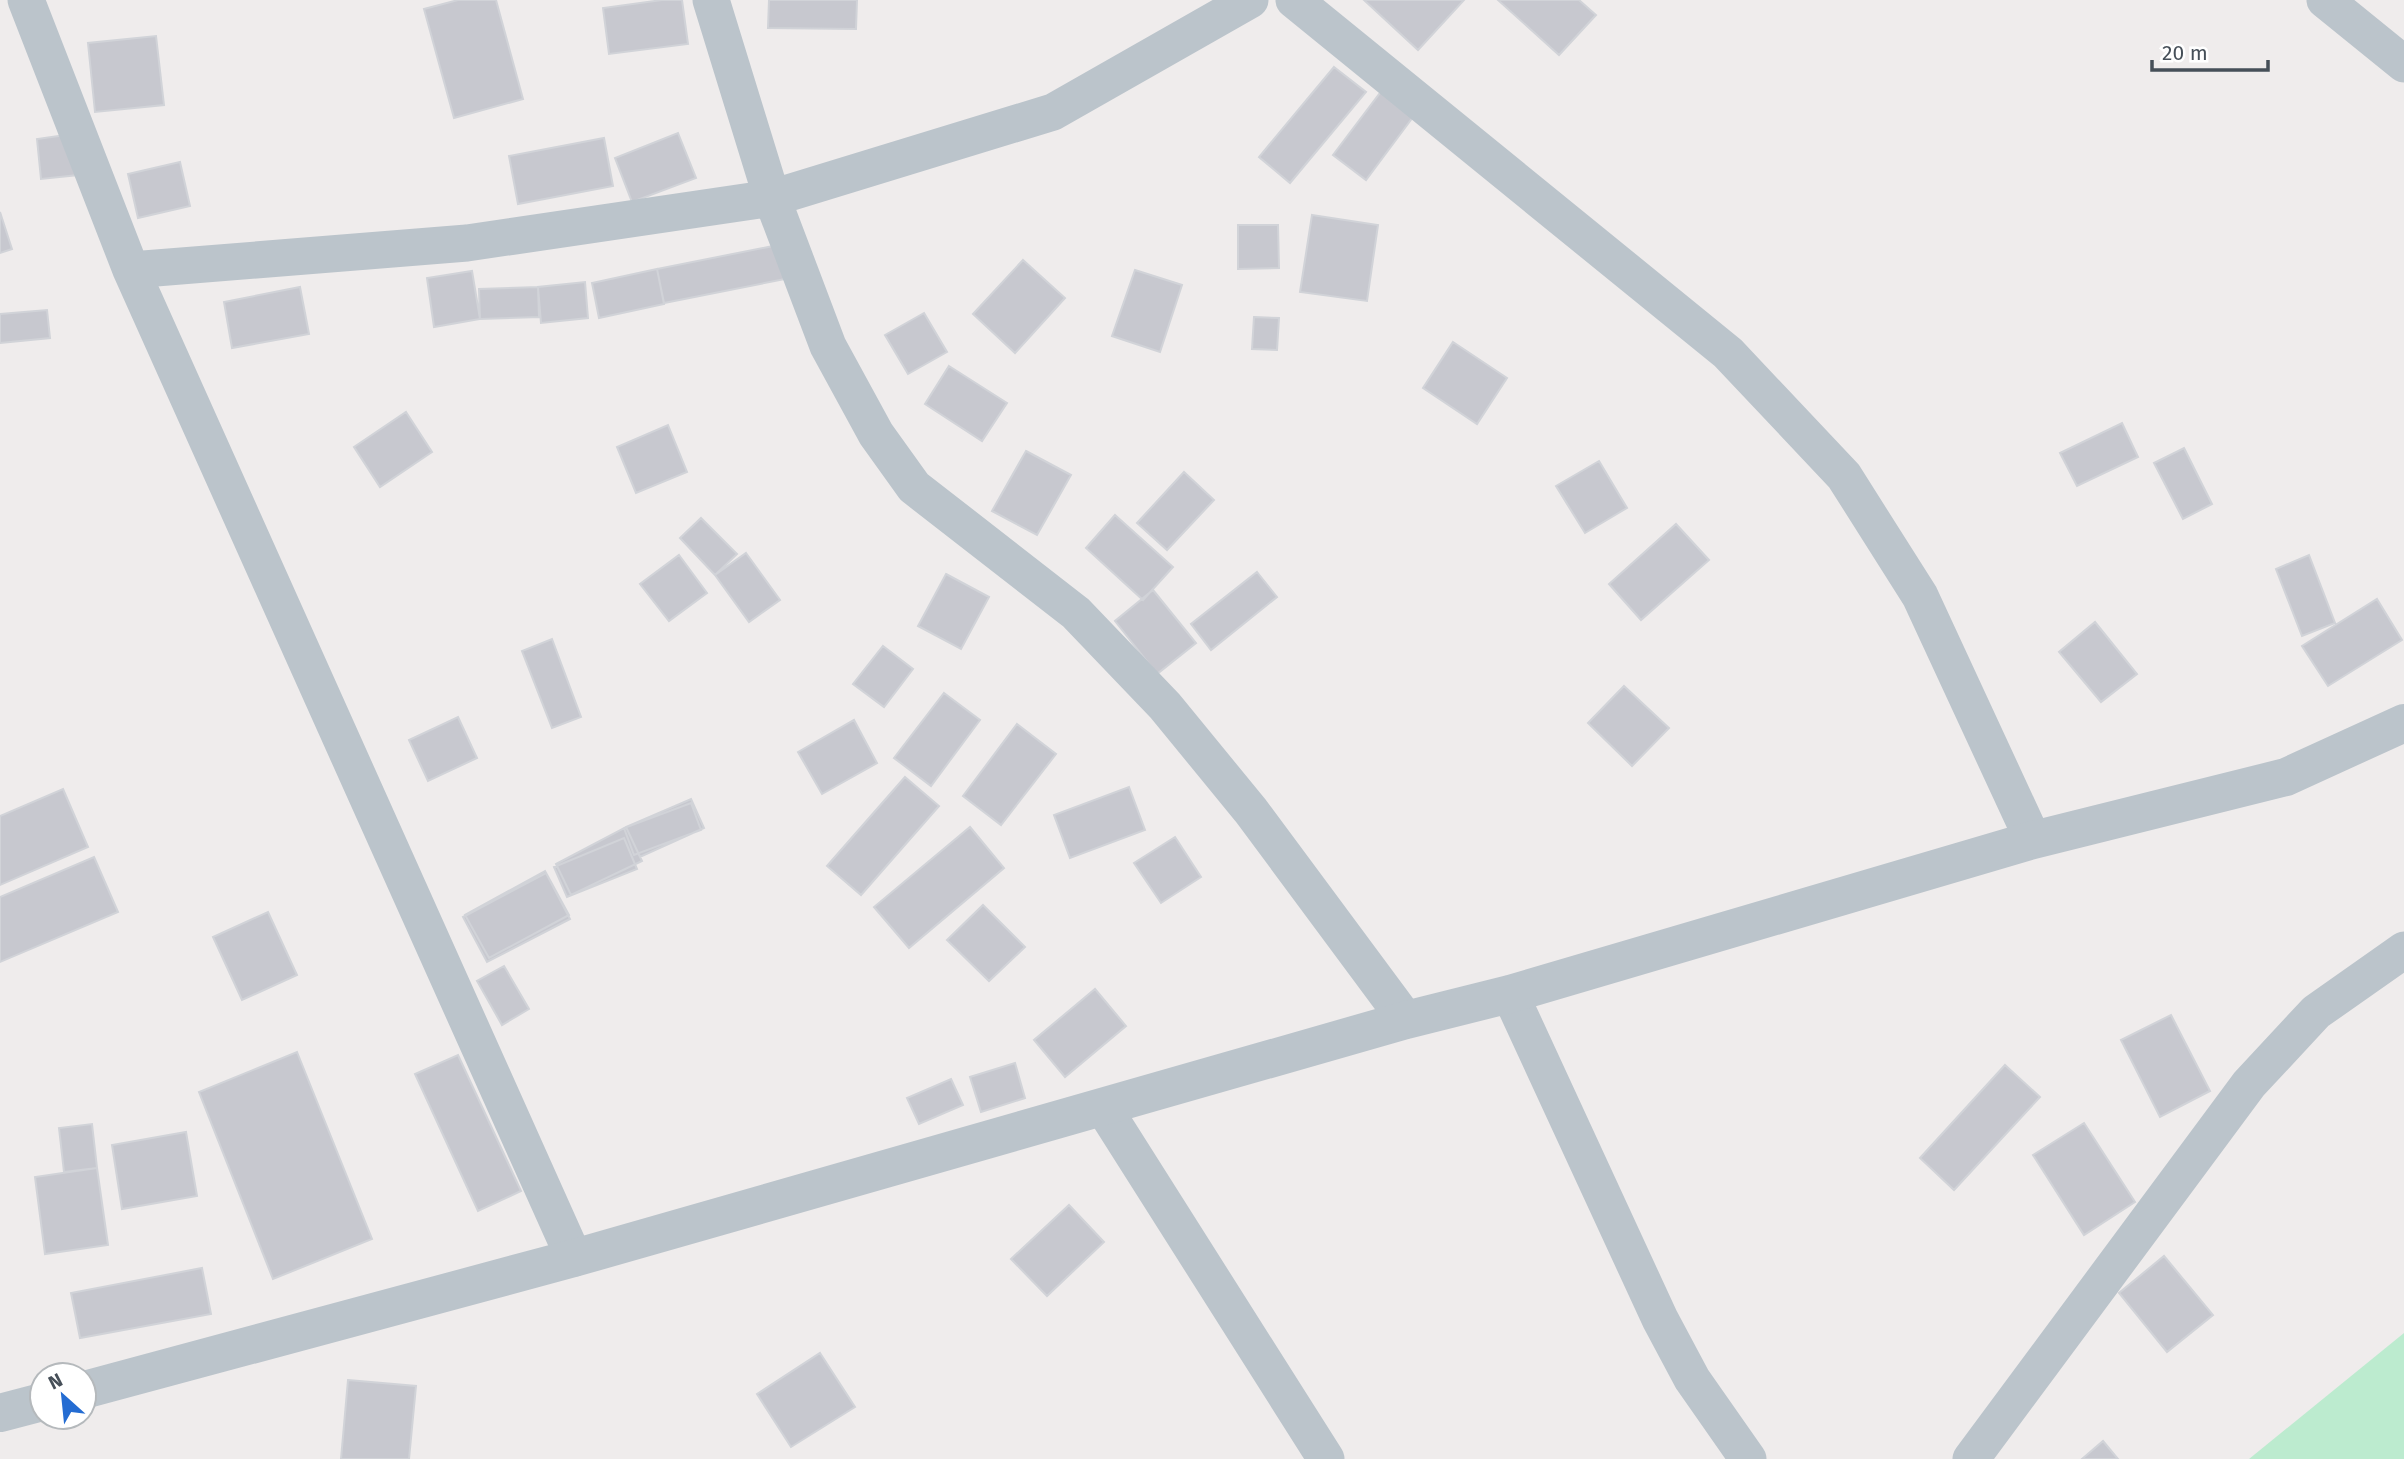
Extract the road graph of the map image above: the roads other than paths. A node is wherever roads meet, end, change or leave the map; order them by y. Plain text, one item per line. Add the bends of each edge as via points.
1 (26, 0) edge
2 (711, 0) edge
3 (1250, 0) edge
4 (1294, 0) edge
5 (2325, 0) edge
6 (2404, 64) edge
7 (772, 198) junction
8 (131, 270) junction
9 (2404, 725) edge
10 (2033, 841) junction
11 (2404, 950) edge
12 (1510, 994) junction
13 (1406, 1020) junction
14 (1103, 1107) junction
15 (574, 1258) junction
16 (98, 1386) edge
17 (28, 1406) edge
18 (0, 1413) edge
19 (1326, 1459) edge
20 (1748, 1459) edge
21 (1971, 1459) edge

1 - 8 street
2 - 7 street
3 - 7 street via 1052,112
4 - 10 street via 1727,353 1844,476 1920,596
5 - 6 street
7 - 8 street via 467,243
7 - 13 street via 828,346 876,434 914,487 1076,613 1165,706 1251,811
8 - 15 street
9 - 10 street via 2286,777
10 - 12 street
11 - 21 street via 2316,1012 2249,1083
12 - 13 street
12 - 20 street via 1660,1319 1692,1379
13 - 14 street
14 - 15 street
14 - 19 street
15 - 16 street
17 - 18 street

